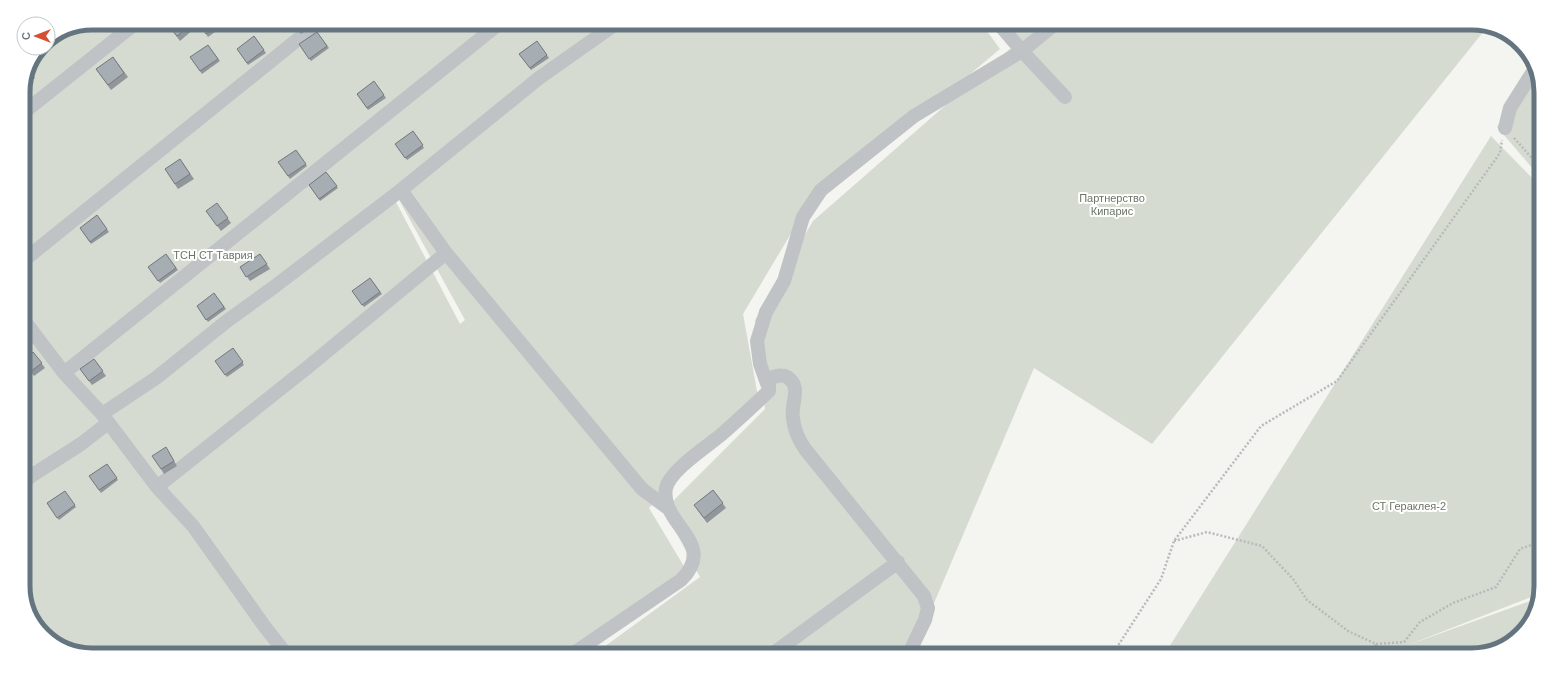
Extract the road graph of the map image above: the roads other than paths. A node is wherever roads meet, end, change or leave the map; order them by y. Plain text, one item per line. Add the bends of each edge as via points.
1 (127, 30) edge
2 (309, 30) edge
3 (491, 30) edge
4 (607, 30) edge
5 (1004, 30) edge
6 (1048, 30) edge
7 (1022, 51) junction
8 (1531, 74) edge
9 (1065, 97) dead end
10 (30, 107) edge
11 (1505, 128) road end
12 (401, 190) junction
13 (446, 253) junction
14 (30, 255) edge
15 (30, 328) edge
16 (64, 373) junction
17 (769, 391) junction
18 (105, 419) junction
19 (30, 473) edge
20 (156, 487) junction
21 (669, 510) junction
22 (898, 562) junction
23 (282, 648) edge
24 (581, 648) edge
25 (781, 648) edge
26 (911, 648) edge

1 - 10 street
2 - 14 street
3 - 16 street
4 - 12 street via 538,78
5 - 7 street
6 - 7 street
7 - 9 street
7 - 17 street via 914,116 821,190 803,217 784,281 766,312 757,341 760,364
8 - 11 street via 1510,108
12 - 13 street
12 - 18 street via 227,321
13 - 20 street via 308,367
13 - 21 street via 642,489
15 - 16 street
16 - 18 street
17 - 21 street via 671,477 666,488
17 - 22 street via 769,379 774,376 784,376 792,382 796,392 792,415 795,433
18 - 19 street via 81,444
18 - 20 street
20 - 23 street via 193,526
21 - 24 street via 693,548 694,557 688,574
22 - 25 street
22 - 26 street via 924,596 928,608

